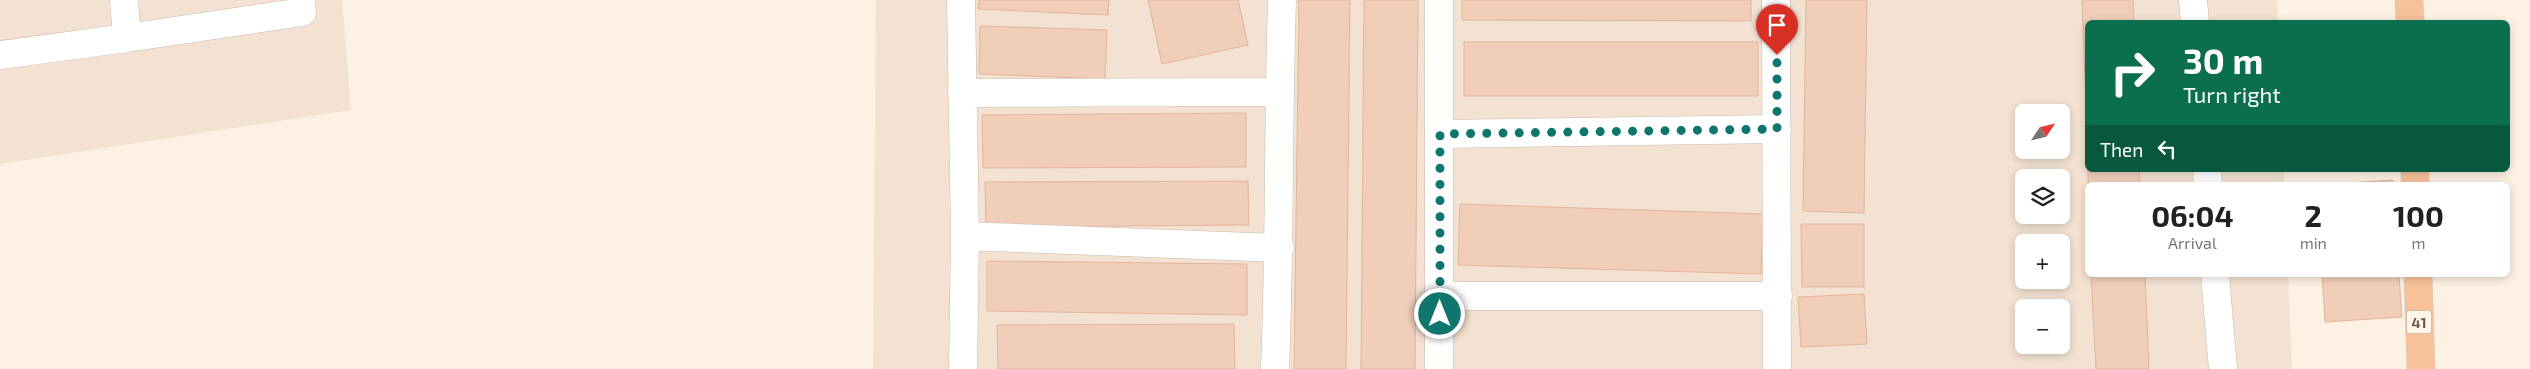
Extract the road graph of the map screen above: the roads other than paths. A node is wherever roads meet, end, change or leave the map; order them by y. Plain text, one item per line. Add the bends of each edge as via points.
1 (124, 0) edge
2 (301, 0) edge
3 (961, 0) edge
4 (1282, 0) edge
5 (1439, 0) edge
6 (1776, 0) edge
7 (2193, 0) edge
8 (2409, 0) edge
9 (2195, 20) edge
10 (2410, 20) edge
11 (127, 38) junction
12 (0, 54) edge
13 (962, 92) junction
14 (1279, 92) junction
15 (1777, 129) junction
16 (1440, 134) junction
17 (965, 236) junction
18 (1280, 248) junction
19 (2215, 277) edge
20 (2418, 277) edge
21 (1440, 296) junction
22 (1778, 296) junction
23 (963, 369) edge
24 (1275, 369) edge
25 (1439, 369) edge
26 (1777, 369) edge
27 (2223, 369) edge
28 (2421, 369) edge

1 - 11 street
2 - 11 street via 302,12
3 - 13 street
4 - 14 street
5 - 16 street
6 - 15 street
7 - 9 street
8 - 10 highway
11 - 12 street
13 - 14 street
13 - 17 street
14 - 18 street
15 - 16 street
15 - 22 street
16 - 21 street
17 - 18 street
17 - 23 street
18 - 24 street
19 - 27 street
20 - 28 highway, 41
21 - 22 street
21 - 25 street
22 - 26 street

